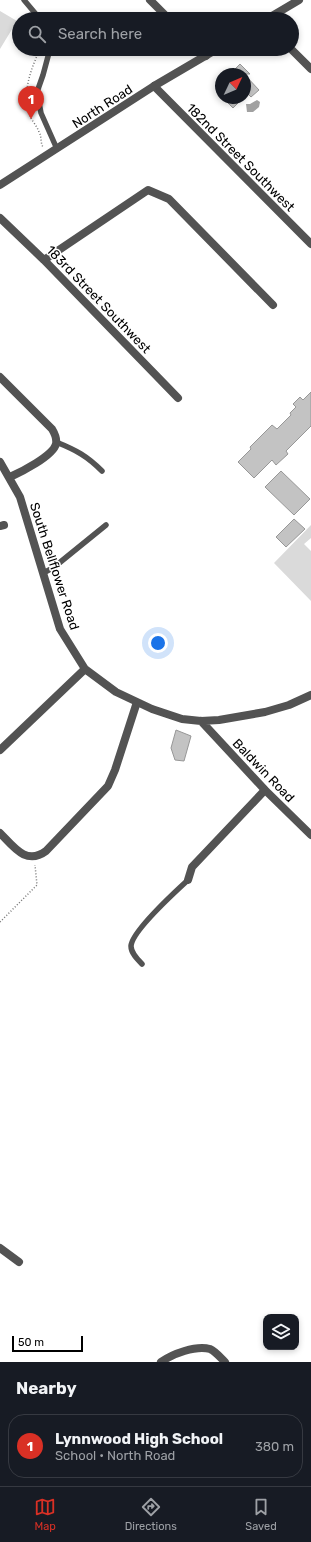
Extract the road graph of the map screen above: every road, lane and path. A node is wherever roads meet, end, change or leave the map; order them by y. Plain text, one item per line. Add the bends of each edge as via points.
1 (24, 0) edge
2 (150, 0) edge
3 (299, 0) edge
4 (34, 12) edge
5 (162, 12) edge
6 (279, 12) edge
7 (48, 56) edge
8 (206, 56) edge
9 (298, 56) edge
10 (311, 69) edge
11 (154, 86) junction
12 (57, 149) junction
13 (0, 185) edge
14 (0, 218) edge
15 (311, 244) edge
16 (44, 260) junction
17 (273, 305) dead end
18 (0, 377) edge
19 (178, 398) dead end
20 (56, 442) junction
21 (0, 462) edge
22 (102, 471) dead end
23 (10, 477) junction
24 (106, 525) dead end
25 (43, 573) junction
26 (85, 669) junction
27 (311, 695) edge
28 (137, 702) junction
29 (201, 721) junction
30 (0, 750) edge
31 (265, 790) junction
32 (0, 833) edge
33 (311, 835) edge
34 (33, 858) junction
35 (188, 880) joint
36 (0, 922) edge
37 (142, 964) dead end
38 (0, 1248) edge
39 (19, 1262) dead end
40 (161, 1362) edge
41 (225, 1362) edge

1 - 4 lane
2 - 5 street
3 - 6 street
7 - 12 lane via 37,92 41,113
8 - 11 street, North Road
9 - 10 street
11 - 12 street, North Road
11 - 15 street, 182nd Street Southwest
12 - 13 street, North Road
14 - 16 street, 183rd Street Southwest
16 - 17 street via 148,190 168,199
16 - 19 street, 183rd Street Southwest
18 - 20 street via 52,429
20 - 22 lane via 84,454
20 - 23 street via 50,453
21 - 23 street, South Bellflower Road
23 - 25 street, South Bellflower Road via 20,497
24 - 25 lane
25 - 26 street, South Bellflower Road via 60,629
26 - 28 street, South Bellflower Road via 116,692
26 - 30 street
27 - 29 street, South Bellflower Road via 289,706 273,710
28 - 29 street, South Bellflower Road via 182,719
28 - 34 street via 108,786 46,851
29 - 31 street, Baldwin Road
31 - 33 street, Baldwin Road
31 - 35 street via 192,867
32 - 34 street via 20,853
34 - 36 path via 38,884
35 - 37 lane via 134,937 131,946 134,956
38 - 39 street
40 - 41 street via 192,1348 210,1350

